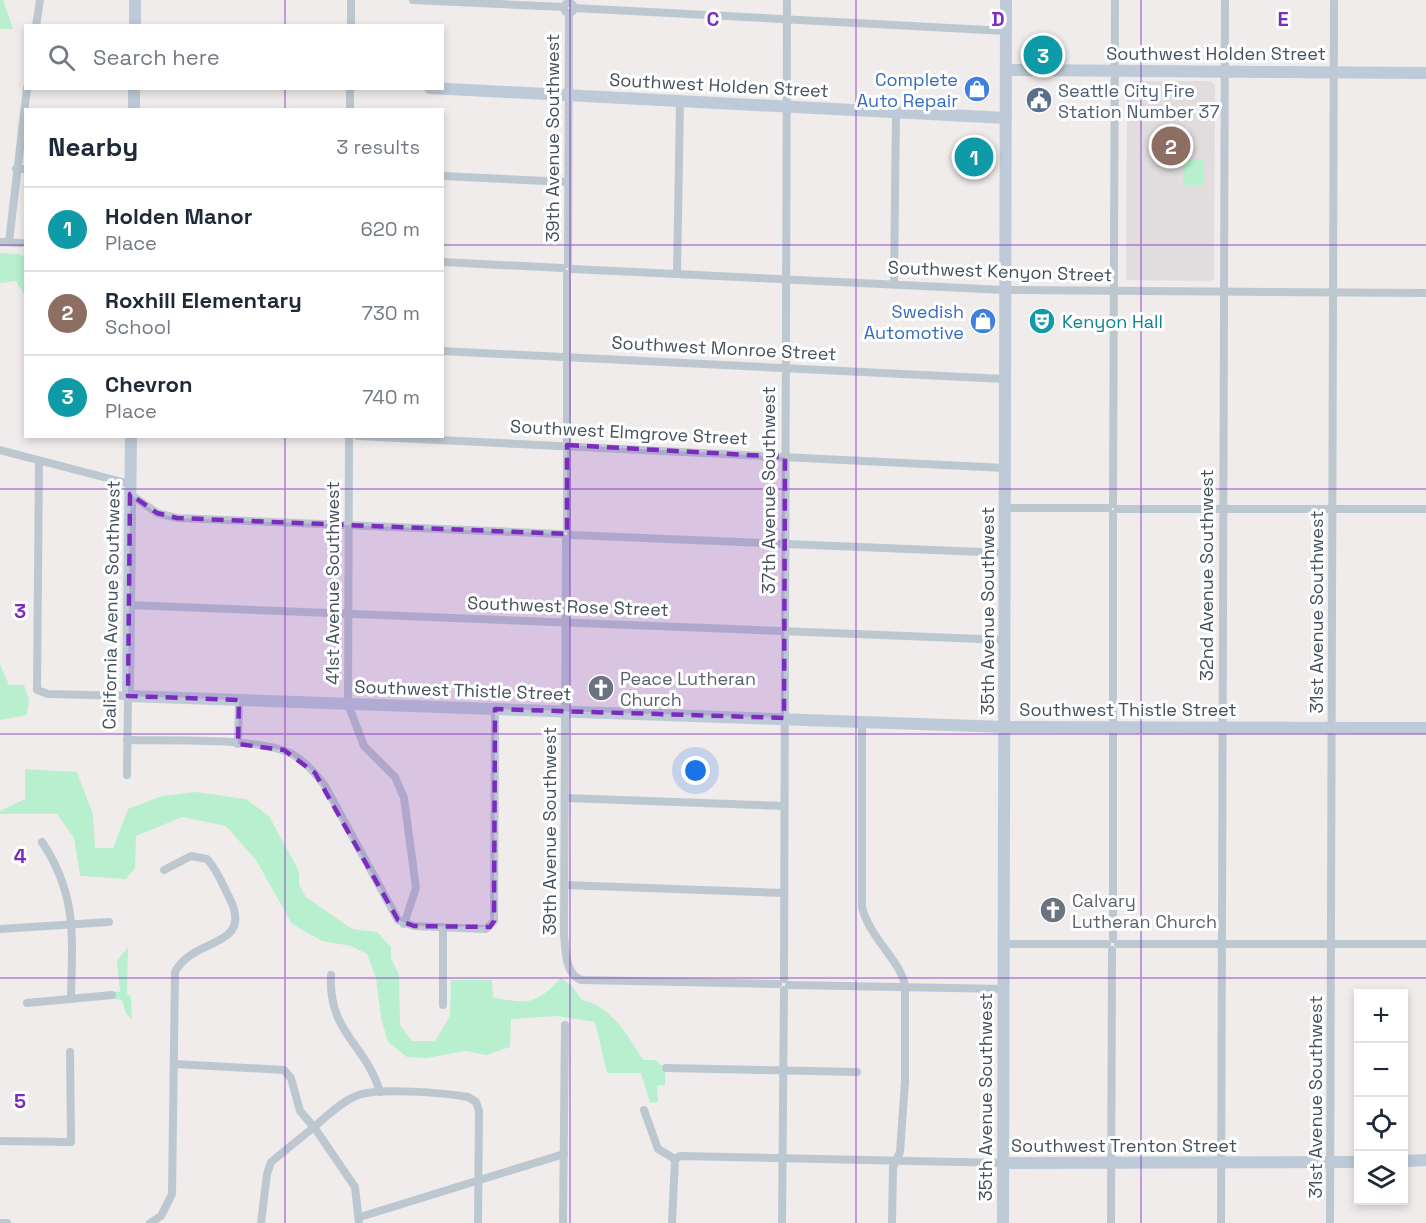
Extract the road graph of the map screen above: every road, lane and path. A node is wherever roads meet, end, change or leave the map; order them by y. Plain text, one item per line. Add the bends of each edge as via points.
1 (40, 0) edge
2 (135, 0) edge
3 (351, 0) edge
4 (413, 0) edge
5 (787, 0) edge
6 (1006, 0) edge
7 (1115, 0) edge
8 (1226, 0) edge
9 (1334, 0) edge
10 (569, 6) edge
11 (787, 19) junction
12 (36, 24) edge
13 (135, 24) edge
14 (351, 24) edge
15 (1006, 31) junction
16 (1007, 70) junction
17 (1115, 71) junction
18 (1225, 72) junction
19 (1334, 72) junction
20 (1426, 73) edge
21 (444, 89) edge
22 (27, 90) edge
23 (134, 90) edge
24 (350, 90) edge
25 (569, 95) junction
26 (680, 102) junction
27 (785, 107) junction
28 (26, 108) edge
29 (134, 108) edge
30 (350, 108) edge
31 (896, 112) junction
32 (1006, 118) junction
33 (24, 128) edge
34 (21, 169) edge
35 (444, 176) edge
36 (568, 182) junction
37 (5, 242) edge
38 (21, 243) dead end
39 (444, 262) edge
40 (567, 269) junction
41 (677, 274) junction
42 (785, 279) junction
43 (894, 284) junction
44 (1004, 290) junction
45 (1113, 291) junction
46 (1223, 292) junction
47 (1332, 292) junction
48 (1426, 293) edge
49 (444, 351) edge
50 (567, 356) junction
51 (784, 368) junction
52 (1004, 379) junction
53 (131, 438) edge
54 (349, 438) edge
55 (400, 438) edge
56 (567, 446) junction
57 (0, 450) edge
58 (785, 457) junction
59 (39, 461) junction
60 (1005, 468) junction
61 (130, 489) junction
62 (1005, 508) junction
63 (1113, 509) junction
64 (1223, 509) junction
65 (1426, 509) edge
66 (1332, 510) junction
67 (349, 525) junction
68 (566, 534) junction
69 (784, 543) junction
70 (1006, 553) junction
71 (129, 605) junction
72 (348, 613) junction
73 (566, 622) junction
74 (785, 631) junction
75 (1006, 640) junction
76 (128, 696) junction
77 (239, 700) junction
78 (348, 704) junction
79 (495, 709) junction
80 (566, 711) junction
81 (784, 718) junction
82 (862, 721) junction
83 (1005, 726) junction
84 (1112, 727) junction
85 (1223, 727) junction
86 (1332, 727) junction
87 (1426, 728) edge
88 (127, 740) junction
89 (238, 744) junction
90 (127, 775) dead end
91 (566, 798) junction
92 (783, 806) junction
93 (42, 842) dead end
94 (164, 870) dead end
95 (565, 885) junction
96 (783, 892) junction
97 (109, 922) dead end
98 (404, 924) junction
99 (72, 925) junction
100 (443, 928) junction
101 (0, 929) edge
102 (1332, 943) junction
103 (1004, 944) junction
104 (1112, 944) junction
105 (1222, 944) junction
106 (1426, 944) edge
107 (331, 975) dead end
108 (784, 985) junction
109 (905, 987) junction
110 (1004, 989) junction
111 (112, 995) dead end
112 (71, 999) junction
113 (27, 1003) dead end
114 (442, 1005) dead end
115 (565, 1025) dead end
116 (70, 1052) dead end
117 (174, 1064) junction
118 (666, 1068) dead end
119 (783, 1071) junction
120 (857, 1072) dead end
121 (380, 1092) junction
122 (644, 1110) dead end
123 (314, 1126) junction
124 (0, 1141) edge
125 (564, 1155) junction
126 (783, 1158) junction
127 (675, 1159) junction
128 (1426, 1160) edge
129 (896, 1161) junction
130 (1408, 1161) edge
131 (1112, 1162) junction
132 (1222, 1162) junction
133 (1331, 1162) junction
134 (1354, 1162) edge
135 (1004, 1163) junction
136 (477, 1179) junction
137 (360, 1220) edge
138 (152, 1222) edge
139 (0, 1223) edge
140 (7, 1223) edge
141 (261, 1223) edge
142 (478, 1223) edge
143 (563, 1223) edge
144 (672, 1223) edge
145 (782, 1223) edge
146 (892, 1223) edge
147 (1003, 1223) edge
148 (1111, 1223) edge
149 (1221, 1223) edge
150 (1330, 1223) edge

1 - 12 street
2 - 13 main road
3 - 14 street
4 - 10 street
5 - 11 street, 37th Avenue Southwest
6 - 15 main road, 35th Avenue Southwest
7 - 17 street
8 - 18 street, 32nd Avenue Southwest
9 - 19 street, 31st Avenue Southwest
10 - 11 street
10 - 25 street, 39th Avenue Southwest
11 - 15 street
11 - 27 street, 37th Avenue Southwest
15 - 16 main road, 35th Avenue Southwest
16 - 17 main road, Southwest Holden Street
16 - 32 main road, 35th Avenue Southwest
17 - 18 main road, Southwest Holden Street
17 - 45 street
18 - 19 main road, Southwest Holden Street
18 - 46 street, 32nd Avenue Southwest
19 - 20 main road, Southwest Holden Street
19 - 47 street, 31st Avenue Southwest
21 - 25 main road, Southwest Holden Street
22 - 28 street
23 - 29 main road
24 - 30 street
25 - 26 main road, Southwest Holden Street
25 - 36 street, 39th Avenue Southwest
26 - 27 main road, Southwest Holden Street
26 - 41 street
27 - 31 main road, Southwest Holden Street
27 - 42 street, 37th Avenue Southwest
31 - 32 main road, Southwest Holden Street
31 - 43 street
32 - 44 main road, 35th Avenue Southwest
33 - 34 street
34 - 37 street
35 - 36 street
36 - 40 street, 39th Avenue Southwest
37 - 38 street
39 - 40 street, Southwest Kenyon Street
40 - 41 street, Southwest Kenyon Street
40 - 50 street, 39th Avenue Southwest
41 - 42 street, Southwest Kenyon Street
42 - 43 street, Southwest Kenyon Street
42 - 51 street, 37th Avenue Southwest
43 - 44 street, Southwest Kenyon Street
44 - 45 street, Southwest Kenyon Street
44 - 52 main road, 35th Avenue Southwest
45 - 46 street, Southwest Kenyon Street
45 - 63 street
46 - 47 street, Southwest Kenyon Street
46 - 64 street, 32nd Avenue Southwest
47 - 48 street, Southwest Kenyon Street
47 - 66 street, 31st Avenue Southwest
49 - 50 street, Southwest Monroe Street
50 - 51 street, Southwest Monroe Street
50 - 56 street, 39th Avenue Southwest
51 - 52 street, Southwest Monroe Street
51 - 58 street, 37th Avenue Southwest
52 - 60 main road, 35th Avenue Southwest
53 - 61 main road, California Avenue Southwest
54 - 67 street, 41st Avenue Southwest
55 - 56 street, Southwest Elmgrove Street
56 - 58 street, Southwest Elmgrove Street
56 - 68 street, 39th Avenue Southwest
57 - 59 street
58 - 60 street, Southwest Elmgrove Street
58 - 69 street, 37th Avenue Southwest
59 - 61 street
59 - 76 street, Southwest Thistle Street via 39,692
60 - 62 main road, 35th Avenue Southwest
61 - 67 street via 157,513 177,518
61 - 71 main road, California Avenue Southwest
62 - 63 street
62 - 70 main road, 35th Avenue Southwest
63 - 64 street
63 - 84 street
64 - 66 street
64 - 85 street, 32nd Avenue Southwest
65 - 66 street
66 - 86 street, 31st Avenue Southwest
67 - 68 street
67 - 72 street, 41st Avenue Southwest
68 - 69 street
68 - 73 street, 39th Avenue Southwest
69 - 70 street
69 - 74 street, 37th Avenue Southwest
70 - 75 main road, 35th Avenue Southwest
71 - 72 street, Southwest Rose Street
71 - 76 main road, California Avenue Southwest
72 - 73 street, Southwest Rose Street
72 - 78 street, 41st Avenue Southwest
73 - 74 street, Southwest Rose Street
73 - 80 street, 39th Avenue Southwest
74 - 75 street, Southwest Rose Street
74 - 81 street, 37th Avenue Southwest
75 - 83 main road, 35th Avenue Southwest
76 - 77 main road, Southwest Thistle Street
76 - 88 street, California Avenue Southwest
77 - 78 main road, Southwest Thistle Street
77 - 89 street
78 - 79 main road, Southwest Thistle Street
78 - 98 street, 41st Avenue Southwest via 364,746 395,777 404,798 416,888
79 - 80 main road, Southwest Thistle Street
79 - 100 street via 492,925 486,929
80 - 81 main road, Southwest Thistle Street
80 - 91 street, 39th Avenue Southwest
81 - 82 main road, Southwest Thistle Street
81 - 92 street, 37th Avenue Southwest
82 - 83 main road, Southwest Thistle Street
82 - 109 street via 862,907 871,933 903,976
83 - 84 main road, Southwest Thistle Street
83 - 103 main road, 35th Avenue Southwest
84 - 85 main road, Southwest Thistle Street
84 - 104 street
85 - 86 main road, Southwest Thistle Street
85 - 105 street, 32nd Avenue Southwest
86 - 87 main road, Southwest Thistle Street
86 - 102 street, 31st Avenue Southwest
88 - 89 street
88 - 90 street, California Avenue Southwest
89 - 98 street via 284,750 315,773 390,908
91 - 92 street
91 - 95 street, 39th Avenue Southwest
92 - 96 street, 37th Avenue Southwest
93 - 99 street via 62,879
94 - 117 street via 191,856 207,859 237,913 232,932 188,956 175,972
95 - 96 street
95 - 108 street, 39th Avenue Southwest via 565,948 574,977
96 - 108 street, 37th Avenue Southwest
97 - 99 street
98 - 100 street
99 - 101 street
99 - 112 street
100 - 114 street
102 - 105 street
102 - 106 street
102 - 133 street, 31st Avenue Southwest
103 - 104 street
103 - 110 main road, 35th Avenue Southwest
104 - 105 street
104 - 131 street
105 - 132 street, 32nd Avenue Southwest
107 - 121 street via 333,1012
108 - 109 street
108 - 119 street, 37th Avenue Southwest
109 - 110 street
109 - 129 street via 905,1082
110 - 135 main road, 35th Avenue Southwest
111 - 112 street
112 - 113 street
115 - 125 street
116 - 124 street via 71,1142
117 - 123 street via 284,1070 291,1078 300,1111
117 - 138 street via 172,1194 166,1209
118 - 119 street
119 - 120 street
119 - 126 street, 37th Avenue Southwest
121 - 123 street via 355,1096
121 - 136 street via 463,1096 476,1102
122 - 127 street via 658,1149
123 - 137 street via 350,1177 358,1197
123 - 141 street via 271,1162
125 - 136 street
125 - 143 street
126 - 127 street, Southwest Trenton Street
126 - 129 street, Southwest Trenton Street
126 - 145 street, 37th Avenue Southwest
127 - 144 street
128 - 130 main road
129 - 135 street, Southwest Trenton Street
129 - 146 street
131 - 132 main road, Southwest Trenton Street
131 - 135 main road, Southwest Trenton Street
131 - 148 street
132 - 133 main road, Southwest Trenton Street
132 - 149 street, 32nd Avenue Southwest
133 - 134 main road, Southwest Trenton Street
133 - 150 street, 31st Avenue Southwest
135 - 147 main road, 35th Avenue Southwest
136 - 137 street
136 - 142 street
139 - 140 street

